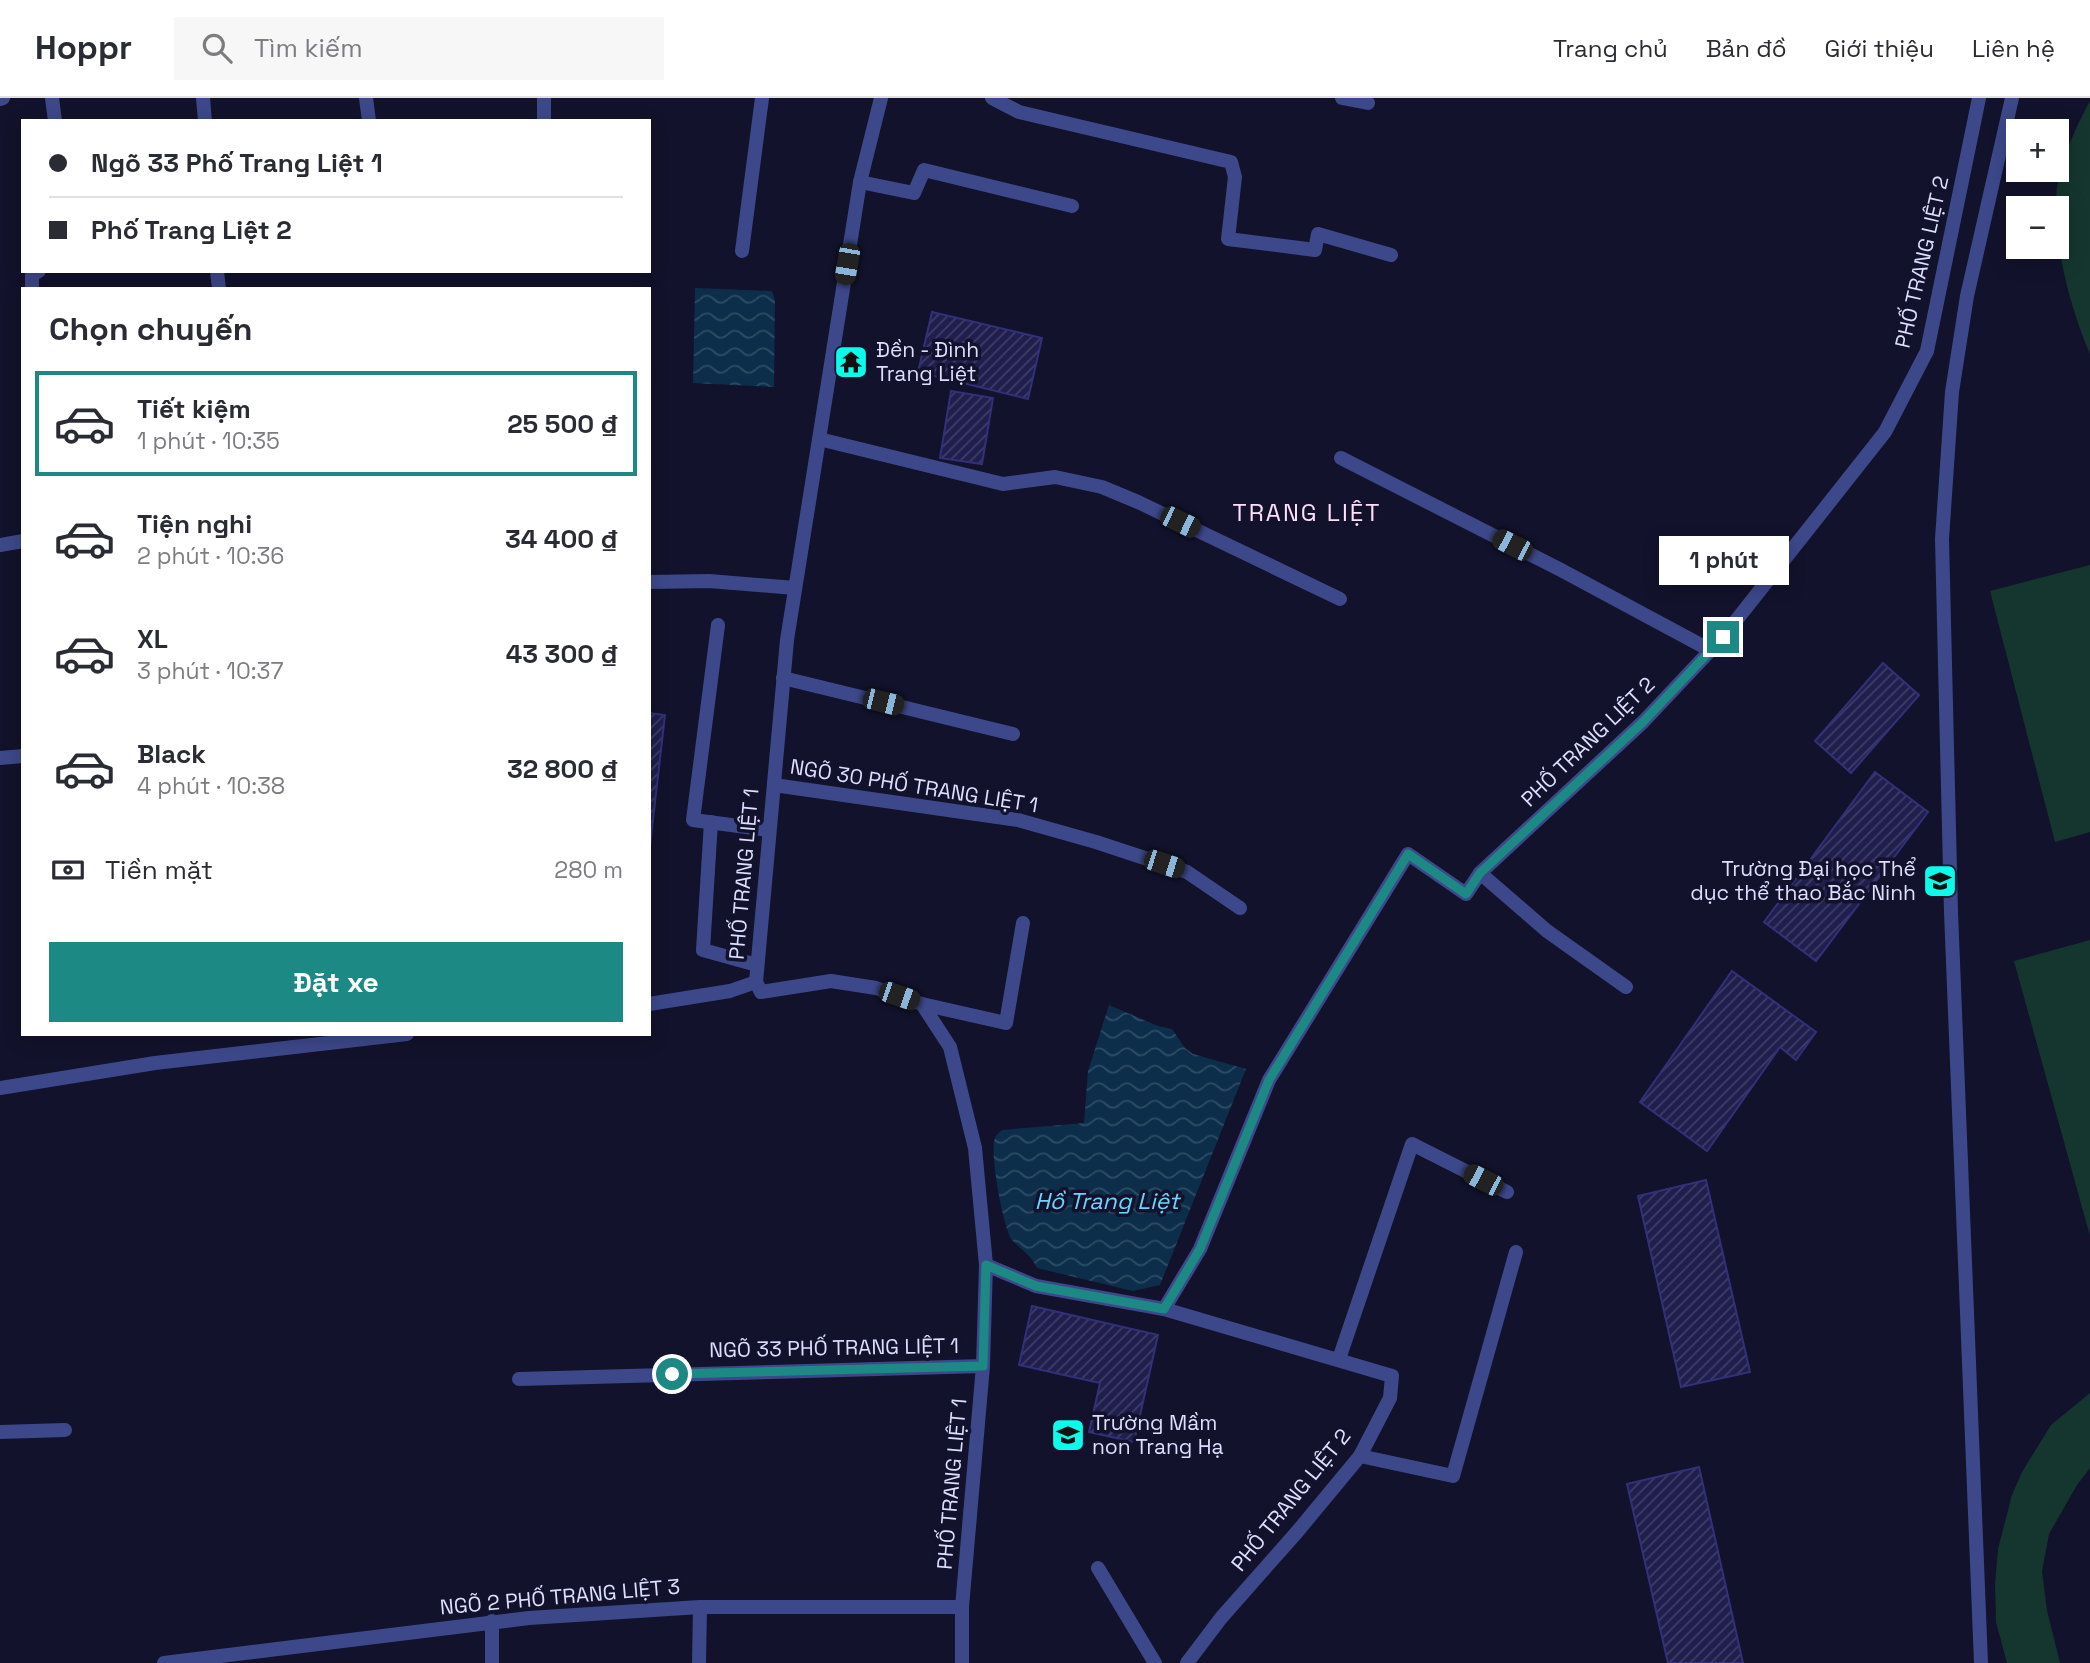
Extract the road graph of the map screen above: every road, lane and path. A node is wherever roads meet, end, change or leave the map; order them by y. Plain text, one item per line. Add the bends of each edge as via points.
1 (52, 98) edge
2 (203, 98) edge
3 (366, 98) edge
4 (544, 98) edge
5 (762, 98) edge
6 (881, 98) edge
7 (992, 98) edge
8 (1342, 98) edge
9 (1979, 98) edge
10 (2012, 98) edge
11 (1368, 103) dead end
12 (55, 119) edge
13 (205, 119) edge
14 (369, 119) edge
15 (544, 119) edge
16 (860, 182) junction
17 (1072, 206) dead end
18 (742, 251) dead end
19 (1391, 255) dead end
20 (819, 439) junction
21 (1341, 458) dead end
22 (21, 541) edge
23 (0, 545) edge
24 (651, 582) edge
25 (795, 588) junction
26 (1340, 599) dead end
27 (718, 625) dead end
28 (1710, 650) junction
29 (783, 678) junction
30 (1013, 734) dead end
31 (21, 756) edge
32 (0, 758) edge
33 (774, 785) junction
34 (711, 822) junction
35 (769, 830) junction
36 (1480, 873) junction
37 (1240, 908) dead end
38 (1023, 923) dead end
39 (757, 965) junction
40 (755, 982) junction
41 (1626, 987) dead end
42 (922, 1003) junction
43 (651, 1004) edge
44 (390, 1036) edge
45 (0, 1088) edge
46 (1507, 1192) dead end
47 (1516, 1252) dead end
48 (986, 1265) junction
49 (1164, 1309) junction
50 (1339, 1359) junction
51 (983, 1366) junction
52 (519, 1379) dead end
53 (65, 1430) dead end
54 (0, 1432) edge
55 (1360, 1457) junction
56 (1098, 1568) dead end
57 (700, 1607) junction
58 (962, 1607) junction
59 (492, 1621) junction
60 (164, 1663) edge
61 (492, 1663) edge
62 (699, 1663) edge
63 (962, 1663) edge
64 (1155, 1663) edge
65 (1187, 1663) edge
66 (1980, 1663) edge

1 - 12 street
2 - 13 street
3 - 14 street
4 - 15 street
5 - 18 street
6 - 16 street, PHỐ TRANG LIỆT 1
7 - 19 street via 1019,112 1231,162 1235,177 1228,239 1315,250 1318,234
8 - 11 street
9 - 28 street, PHỐ TRANG LIỆT 2 via 1927,351 1885,432
10 - 66 street via 1966,296 1952,391 1942,539 1951,912
16 - 17 street via 914,193 924,170
16 - 20 street, PHỐ TRANG LIỆT 1
20 - 25 street, PHỐ TRANG LIỆT 1
20 - 26 street via 1003,484 1055,477 1102,487
21 - 28 street
22 - 23 street
24 - 25 street
25 - 29 street, PHỐ TRANG LIỆT 1
27 - 34 street via 693,820
28 - 36 street, PHỐ TRANG LIỆT 2 via 1643,722
29 - 30 street
29 - 33 street, PHỐ TRANG LIỆT 1
31 - 32 street
33 - 35 street, PHỐ TRANG LIỆT 1
33 - 37 street, NGÕ 30 PHỐ TRANG LIỆT 1 via 1018,820 1187,872
34 - 35 street
34 - 39 street via 703,950
35 - 39 street, PHỐ TRANG LIỆT 1
36 - 41 street via 1547,931
36 - 49 street, PHỐ TRANG LIỆT 2 via 1466,894 1408,854 1269,1080 1200,1249
38 - 42 street via 1006,1023
39 - 40 street, PHỐ TRANG LIỆT 1
40 - 42 street, PHỐ TRANG LIỆT 1 via 761,992 831,981 876,988
40 - 43 street via 730,991
42 - 48 street, PHỐ TRANG LIỆT 1 via 950,1047 975,1147
44 - 45 street via 155,1063
46 - 50 street via 1412,1144
47 - 55 street via 1452,1476
48 - 49 street, PHỐ TRANG LIỆT 2 via 1036,1286
48 - 51 street, PHỐ TRANG LIỆT 1
49 - 50 street, PHỐ TRANG LIỆT 2
50 - 55 street, PHỐ TRANG LIỆT 2 via 1392,1376 1390,1398
51 - 52 street, NGÕ 33 PHỐ TRANG LIỆT 1
51 - 58 street, PHỐ TRANG LIỆT 1
53 - 54 street
55 - 65 street, PHỐ TRANG LIỆT 2
56 - 64 street
57 - 58 street, NGÕ 2 PHỐ TRANG LIỆT 3
57 - 59 street, NGÕ 2 PHỐ TRANG LIỆT 3
57 - 62 street
58 - 63 street, PHỐ TRANG LIỆT 1
59 - 60 street, NGÕ 2 PHỐ TRANG LIỆT 3
59 - 61 street

